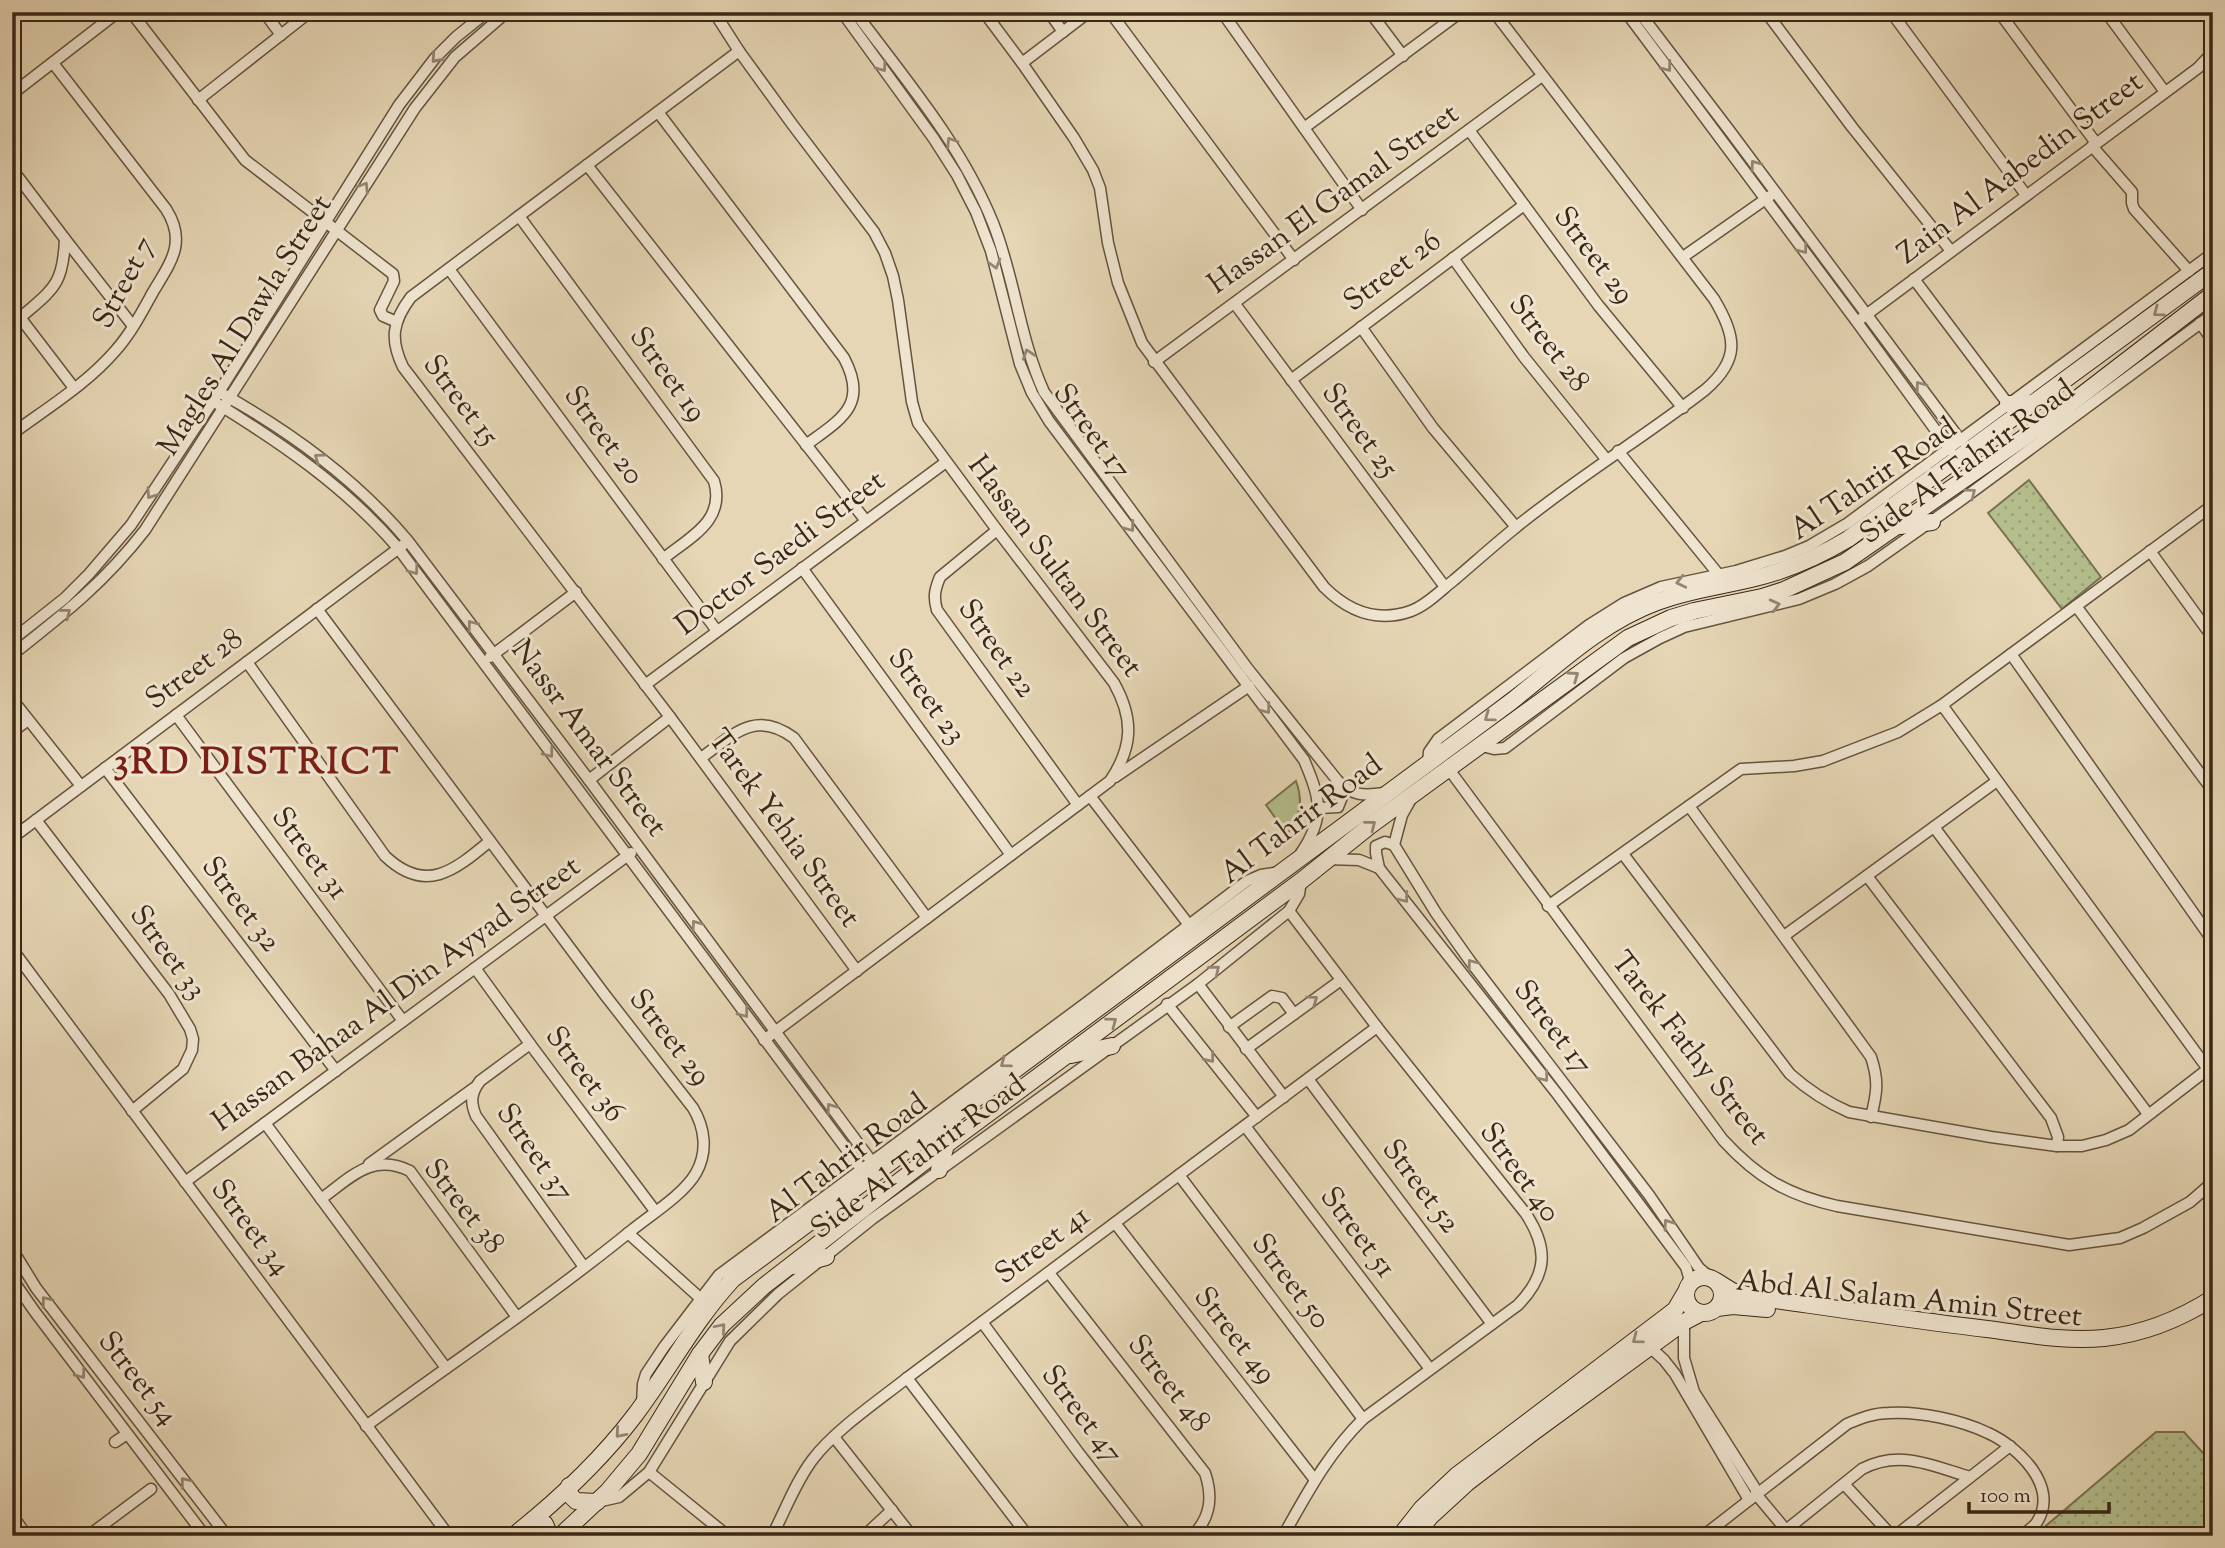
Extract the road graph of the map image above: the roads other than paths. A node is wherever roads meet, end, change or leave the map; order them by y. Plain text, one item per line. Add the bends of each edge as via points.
1 (118, 12) edge
2 (131, 12) edge
3 (264, 12) edge
4 (310, 12) edge
5 (487, 12) edge
6 (507, 12) edge
7 (714, 12) edge
8 (855, 12) edge
9 (984, 12) edge
10 (1049, 12) edge
11 (1088, 12) edge
12 (1110, 12) edge
13 (1222, 12) edge
14 (1370, 12) edge
15 (1461, 12) edge
16 (1494, 12) edge
17 (1626, 12) edge
18 (1639, 12) edge
19 (1766, 12) edge
20 (1891, 12) edge
21 (1999, 12) edge
22 (2106, 12) edge
23 (843, 13) edge
24 (1063, 32) junction
25 (281, 35) junction
26 (739, 51) junction
27 (2213, 52) edge
28 (1403, 56) junction
29 (53, 63) junction
30 (1022, 63) junction
31 (1542, 76) junction
32 (2165, 92) junction
33 (12, 94) edge
34 (198, 100) junction
35 (658, 112) junction
36 (1304, 128) junction
37 (1469, 130) junction
38 (2094, 145) junction
39 (587, 165) junction
40 (12, 169) edge
41 (1770, 195) junction
42 (2026, 195) junction
43 (1524, 205) junction
44 (1362, 210) junction
45 (519, 216) junction
46 (326, 222) junction
47 (337, 229) junction
48 (65, 239) junction
49 (1951, 251) junction
50 (2213, 253) edge
51 (1683, 257) junction
52 (1453, 258) junction
53 (1294, 260) junction
54 (449, 269) junction
55 (2189, 271) junction
56 (2213, 271) edge
57 (1914, 279) junction
58 (2213, 293) edge
59 (1235, 304) junction
60 (12, 307) edge
61 (2213, 314) edge
62 (20, 318) junction
63 (1861, 318) junction
64 (397, 322) junction
65 (2200, 323) junction
66 (133, 326) junction
67 (1361, 327) junction
68 (2213, 341) edge
69 (1154, 362) junction
70 (1291, 380) junction
71 (74, 388) junction
72 (221, 397) junction
73 (2035, 403) junction
74 (2008, 404) junction
75 (223, 408) junction
76 (1682, 408) junction
77 (2048, 421) junction
78 (12, 434) edge
79 (2043, 440) junction
80 (1961, 441) junction
81 (806, 445) junction
82 (1950, 450) junction
83 (1618, 451) junction
84 (1606, 459) junction
85 (946, 462) junction
86 (1913, 477) junction
87 (1908, 496) junction
88 (2212, 506) edge
89 (866, 521) junction
90 (1932, 522) junction
91 (1898, 526) junction
92 (1516, 527) junction
93 (997, 530) junction
94 (408, 541) junction
95 (398, 548) junction
96 (2150, 551) junction
97 (663, 559) junction
98 (1774, 560) junction
99 (1802, 564) junction
100 (802, 568) junction
101 (1719, 575) junction
102 (1445, 587) junction
103 (576, 593) junction
104 (2076, 606) junction
105 (317, 609) junction
106 (718, 631) junction
107 (2213, 638) edge
108 (12, 640) edge
109 (2011, 653) junction
110 (12, 654) edge
111 (494, 654) junction
112 (247, 662) junction
113 (482, 663) junction
114 (1539, 680) junction
115 (645, 685) junction
116 (1249, 686) junction
117 (1547, 695) junction
118 (12, 699) edge
119 (1941, 705) junction
120 (1517, 707) junction
121 (176, 715) junction
122 (670, 717) junction
123 (29, 720) junction
124 (12, 732) edge
125 (1478, 745) junction
126 (701, 758) junction
127 (1428, 763) junction
128 (105, 768) junction
129 (1448, 768) junction
130 (589, 779) junction
131 (1337, 780) junction
132 (1110, 781) junction
133 (1997, 781) junction
134 (81, 786) junction
135 (2213, 791) edge
136 (1387, 793) junction
137 (1413, 795) junction
138 (1090, 796) junction
139 (1078, 805) junction
140 (1689, 806) junction
141 (1319, 808) junction
142 (36, 820) junction
143 (1934, 827) junction
144 (12, 838) edge
145 (490, 841) junction
146 (1394, 845) junction
147 (639, 847) junction
148 (1623, 853) junction
149 (1011, 855) junction
150 (627, 856) junction
151 (1297, 859) junction
152 (1327, 859) junction
153 (1379, 867) junction
154 (1867, 876) junction
155 (1301, 881) junction
156 (1548, 906) junction
157 (1289, 911) junction
158 (546, 916) junction
159 (927, 918) junction
160 (1193, 930) junction
161 (1784, 936) junction
162 (2213, 941) edge
163 (1212, 947) junction
164 (12, 949) edge
165 (1167, 956) junction
166 (475, 968) junction
167 (1184, 968) junction
168 (857, 971) junction
169 (1341, 980) junction
170 (1198, 984) junction
171 (1086, 1003) junction
172 (1167, 1004) junction
173 (1294, 1014) junction
174 (403, 1021) junction
175 (1076, 1024) junction
176 (1229, 1027) junction
177 (1377, 1027) junction
178 (775, 1032) junction
179 (764, 1040) junction
180 (530, 1044) junction
181 (1112, 1046) junction
182 (1246, 1049) junction
183 (1065, 1056) junction
184 (336, 1071) junction
185 (2210, 1072) edge
186 (1308, 1079) junction
187 (474, 1088) junction
188 (1284, 1097) junction
189 (132, 1111) junction
190 (2148, 1114) junction
191 (1257, 1117) junction
192 (1871, 1117) junction
193 (265, 1123) junction
194 (938, 1126) junction
195 (1245, 1126) junction
196 (914, 1129) junction
197 (946, 1145) junction
198 (2057, 1146) junction
199 (872, 1163) junction
200 (362, 1170) junction
201 (862, 1170) junction
202 (939, 1170) junction
203 (1179, 1175) junction
204 (186, 1182) junction
205 (2213, 1182) edge
206 (321, 1199) junction
207 (816, 1210) junction
208 (655, 1211) junction
209 (1115, 1223) junction
210 (628, 1233) junction
211 (12, 1249) edge
212 (765, 1255) junction
213 (826, 1257) junction
214 (584, 1267) junction
215 (784, 1269) junction
216 (1049, 1273) junction
217 (12, 1279) edge
218 (733, 1279) junction
219 (1713, 1279) junction
220 (1686, 1290) junction
221 (700, 1297) junction
222 (2213, 1298) edge
223 (748, 1299) junction
224 (1717, 1308) junction
225 (2213, 1311) edge
226 (1701, 1313) junction
227 (516, 1317) junction
228 (982, 1322) junction
229 (1684, 1322) junction
230 (1492, 1324) junction
231 (1912, 1325) junction
232 (1650, 1347) junction
233 (700, 1354) junction
234 (446, 1368) junction
235 (1430, 1370) junction
236 (908, 1378) junction
237 (704, 1381) junction
238 (642, 1406) junction
239 (1699, 1409) junction
240 (1363, 1419) junction
241 (366, 1426) junction
242 (1527, 1429) junction
243 (127, 1433) junction
244 (834, 1437) junction
245 (115, 1442) dead end
246 (1507, 1444) junction
247 (2010, 1446) junction
248 (649, 1472) junction
249 (1969, 1477) junction
250 (1315, 1480) junction
251 (1844, 1484) junction
252 (569, 1486) junction
253 (151, 1489) dead end
254 (1754, 1496) junction
255 (597, 1502) junction
256 (892, 1510) junction
257 (12, 1515) edge
258 (534, 1519) junction
259 (1789, 1533) edge
260 (27, 1536) edge
261 (88, 1536) edge
262 (205, 1536) edge
263 (226, 1536) edge
264 (449, 1536) edge
265 (513, 1536) edge
266 (550, 1536) edge
267 (561, 1536) edge
268 (728, 1536) edge
269 (772, 1536) edge
270 (864, 1536) edge
271 (912, 1536) edge
272 (1028, 1536) edge
273 (1143, 1536) edge
274 (1192, 1536) edge
275 (1283, 1536) edge
276 (1400, 1536) edge
277 (1415, 1536) edge
278 (1703, 1536) edge
279 (1893, 1536) edge
280 (2021, 1536) edge

1 - 29 street
2 - 34 street
3 - 25 street
4 - 25 street
5 -> 46 street, Magles Al Dawla Street via 416,80
47 -> 6 street, Magles Al Dawla Street via 434,82 455,57
7 - 26 street, Hassan Sultan Street
131 -> 8 street, Street 17 via 1248,668 1044,391 1025,344 1012,277 978,188 945,132
9 - 30 street
10 - 24 street
11 - 24 street
12 - 53 street
13 - 36 street
14 - 28 street
15 - 28 street
16 - 31 street
17 -> 41 street
41 -> 18 street
19 - 49 street
20 - 42 street
21 - 38 street
22 - 32 street
23 -> 116 street, Street 17 via 934,139 976,212 1020,364 1043,411
24 - 30 street
25 - 34 street
26 - 35 street
26 - 85 street, Hassan Sultan Street via 885,253 898,300 914,413
27 - 32 street, Zain Al Aabedin Street
28 - 36 street
29 - 33 street
29 - 66 street, Street 7 via 166,209 176,229 171,262
30 - 69 street via 1093,170 1118,283
31 - 37 street, Hassan El Gamal Street
31 - 51 street
32 - 38 street, Zain Al Aabedin Street
34 - 46 street via 245,160
35 - 39 street
35 - 81 street via 851,372 852,403 844,416
36 - 44 street
37 - 43 street, Street 29
37 - 44 street, Hassan El Gamal Street
38 - 42 street, Zain Al Aabedin Street
38 - 55 street via 2132,192 2134,209
39 - 45 street
39 - 81 street
40 - 48 street
41 - 51 street
41 - 63 street
42 - 49 street, Zain Al Aabedin Street
43 - 52 street, Street 26
43 - 76 street, Street 29
44 - 53 street, Hassan El Gamal Street
45 - 54 street
45 - 97 street, Street 19 via 714,481 717,504 710,521
46 - 47 street
46 - 72 street, Magles Al Dawla Street
47 - 64 street via 393,274 380,310
47 - 72 street, Magles Al Dawla Street
48 - 62 street via 53,289
48 - 66 street
49 - 57 street, Zain Al Aabedin Street
50 - 55 street, Side Al Tahrir Road
51 - 76 street via 1725,317 1731,358 1720,377
52 - 67 street, Street 26
52 - 84 street, Street 28
53 - 59 street, Hassan El Gamal Street
54 - 64 street via 411,297
54 - 97 street, Street 20
55 - 74 street, Side Al Tahrir Road
56 -> 73 street, Al Tahrir Road
57 - 63 street, Zain Al Aabedin Street
57 - 74 street
58 - 77 street, Al Tahrir Road
59 - 69 street, Hassan El Gamal Street
59 - 70 street, Street 25
60 - 62 street
61 - 65 street, Side Al Tahrir Road
62 - 71 street
80 -> 63 street
63 - 82 street
64 - 103 street, Street 15 via 394,340 403,368
65 - 68 street
65 - 79 street, Side Al Tahrir Road
66 - 71 street, Street 7 via 115,352
67 - 70 street, Street 26
67 - 92 street via 1433,428
69 - 102 street via 1338,601 1355,611 1393,616 1412,611
70 - 102 street, Street 25
71 - 78 street, Street 7
72 - 75 street, Nassr Amar Street
94 -> 72 street, Nassr Amar Street via 347,479 286,433
72 -> 108 street, Magles Al Dawla Street via 113,548 65,598
73 - 74 street
73 - 87 street, Al Tahrir Road
74 - 80 street, Side Al Tahrir Road
75 - 95 street, Nassr Amar Street via 339,487
110 -> 75 street, Magles Al Dawla Street via 75,605 124,557
76 - 83 street
77 - 79 street
77 - 91 street, Al Tahrir Road
90 -> 79 street, Side Al Tahrir Road
80 - 82 street, Side Al Tahrir Road
81 - 89 street
82 - 86 street, Side Al Tahrir Road
83 - 84 street
83 - 101 street
84 - 92 street
85 - 89 street, Doctor Saedi Street
85 - 93 street, Hassan Sultan Street
86 - 87 street
86 - 98 street, Side Al Tahrir Road via 1848,523
87 - 99 street, Al Tahrir Road via 1848,539
88 - 96 street
89 - 100 street, Doctor Saedi Street
90 - 91 street
125 -> 90 street, Side Al Tahrir Road via 1505,748 1625,658 1660,638 1684,627 1799,599 1835,584
117 -> 91 street, Al Tahrir Road via 1649,627 1805,582 1845,562
92 - 102 street
93 - 132 street, Hassan Sultan Street via 1123,698 1129,732 1120,766
93 - 139 street, Street 22 via 940,577 934,600
94 - 95 street, Street 28
111 -> 94 street, Nassr Amar Street
95 - 105 street, Street 28
95 -> 113 street, Nassr Amar Street
96 - 104 street
96 - 107 street
97 - 106 street, Street 20
98 - 99 street
98 - 101 street, Side Al Tahrir Road
99 - 114 street, Al Tahrir Road via 1644,607 1606,629
100 - 106 street, Doctor Saedi Street
100 - 149 street, Street 23
101 -> 127 street, Side Al Tahrir Road via 1661,587 1606,613 1438,739
103 - 111 street
103 - 115 street, Street 15
104 - 109 street
104 - 135 street
105 - 112 street, Street 28
105 - 145 street, Street 29
106 - 115 street, Doctor Saedi Street
109 - 119 street
109 - 162 street
111 - 113 street
111 - 130 street, Nassr Amar Street
112 - 121 street, Street 28
112 - 145 street via 396,866 409,873 439,875
113 -> 150 street, Nassr Amar Street
114 - 117 street via 1537,689
114 - 120 street, Al Tahrir Road
115 - 122 street, Street 15
116 - 132 street
116 -> 141 street, Street 17 via 1304,760
117 - 120 street, Al Tahrir Road
118 - 123 street
119 - 133 street
119 - 140 street via 1898,732 1823,761 1741,769
120 - 125 street, Al Tahrir Road
120 -> 127 street, Al Tahrir Road
121 - 128 street, Street 28
121 - 174 street, Street 31
122 - 126 street, Tarek Yehia Street
122 - 130 street
123 - 124 street
123 - 134 street
125 - 129 street, Al Tahrir Road
126 - 159 street via 739,730 768,724 782,729 794,738
126 - 168 street, Tarek Yehia Street
127 - 136 street, Al Tahrir Road
128 - 134 street, Street 28
128 - 184 street, Street 32
129 - 137 street, Al Tahrir Road
129 - 156 street, Tarek Fathy Street
130 - 147 street, Nassr Amar Street
131 - 136 street, Street 17 via 1357,793
131 - 141 street via 1341,803 1333,809
132 - 138 street, Hassan Sultan Street
133 - 143 street
133 - 185 street
134 - 142 street, Street 28
136 - 151 street, Al Tahrir Road
137 - 146 street
152 -> 137 street, Al Tahrir Road
138 - 139 street, Hassan Sultan Street
138 - 160 street
139 - 149 street, Hassan Sultan Street
140 - 148 street
140 - 161 street
141 - 151 street via 1310,841
142 - 144 street, Street 28
142 - 189 street, Street 33 via 190,1028 192,1050 183,1069
143 - 154 street
143 - 190 street
145 - 158 street, Street 29
146 - 153 street via 1376,846
219 -> 146 street, Street 17 via 1699,1268 1649,1195 1470,961
147 - 150 street, Hassan Bahaa Al Din Ayyad Street
178 -> 147 street, Nassr Amar Street
148 - 156 street
148 - 192 street via 1790,1074 1827,1103
149 - 159 street, Hassan Sultan Street
150 - 158 street, Hassan Bahaa Al Din Ayyad Street
150 -> 179 street, Nassr Amar Street
151 - 160 street, Al Tahrir Road
152 - 153 street via 1359,860
152 - 155 street, Al Tahrir Road
153 -> 220 street, Street 17 via 1686,1267
154 - 161 street
154 - 198 street via 2052,1118
155 - 157 street, Side Al Tahrir Road
155 - 163 street, Al Tahrir Road
156 - 205 street, Tarek Fathy Street via 1723,1140 1762,1177 1785,1190 1837,1206 2069,1245 2120,1238 2143,1228 2190,1202
157 - 169 street, Street 40
170 -> 157 street, Side Al Tahrir Road
158 - 166 street, Hassan Bahaa Al Din Ayyad Street
158 - 208 street, Street 29 via 698,1117 704,1139 700,1164 686,1186
159 - 168 street, Hassan Sultan Street
160 - 163 street via 1201,945
160 - 165 street, Al Tahrir Road
160 - 171 street, Side Al Tahrir Road
161 - 192 street via 1871,1057 1878,1077
163 - 167 street, Al Tahrir Road
164 - 189 street, Street 34
165 - 167 street via 1179,960
165 - 175 street, Al Tahrir Road
166 - 174 street, Hassan Bahaa Al Din Ayyad Street
166 - 180 street, Street 36
183 -> 167 street, Al Tahrir Road
168 - 178 street, Hassan Sultan Street
173 -> 169 street
169 - 177 street, Street 40
170 - 172 street, Side Al Tahrir Road
170 - 176 street
171 - 175 street
171 -> 196 street, Side Al Tahrir Road
172 - 181 street, Side Al Tahrir Road
172 -> 191 street
173 - 176 street via 1282,998 1272,996
173 - 182 street
174 - 184 street, Hassan Bahaa Al Din Ayyad Street
175 - 194 street, Al Tahrir Road
176 - 182 street
177 - 186 street, Street 41
177 - 230 street, Street 40 via 1537,1231 1541,1272 1518,1305
178 - 179 street, Hassan Sultan Street
199 -> 178 street, Nassr Amar Street
179 - 201 street, Nassr Amar Street
180 - 187 street, Street 37
180 - 208 street, Street 36
181 - 183 street
181 - 202 street, Side Al Tahrir Road
182 - 188 street
183 - 197 street, Al Tahrir Road
184 - 193 street, Hassan Bahaa Al Din Ayyad Street
185 - 190 street
186 - 188 street, Street 41
186 - 230 street, Street 52
187 - 200 street
187 - 214 street, Street 37 via 476,1116
188 - 191 street, Street 41
189 - 204 street, Street 34
190 - 198 street via 2129,1130 2106,1140
191 - 195 street, Street 41
192 - 198 street
193 - 204 street, Hassan Bahaa Al Din Ayyad Street
193 - 206 street
194 - 196 street
194 - 207 street, Al Tahrir Road
195 - 203 street, Street 41
195 - 235 street, Street 51
196 - 199 street, Side Al Tahrir Road
197 - 202 street
197 - 215 street, Al Tahrir Road
199 - 201 street, Side Al Tahrir Road
200 - 206 street, Street 38
200 - 227 street, Street 38 via 386,1163 410,1171
201 - 207 street, Side Al Tahrir Road
202 - 213 street, Side Al Tahrir Road
203 - 209 street, Street 41
203 - 240 street, Street 50
204 - 241 street, Street 34
206 - 234 street
207 - 212 street, Al Tahrir Road
207 - 221 street, Side Al Tahrir Road via 742,1256
208 - 210 street, Street 29
209 - 216 street, Street 41
209 - 250 street, Street 49
210 - 214 street, Street 29
210 - 221 street
263 -> 211 street, Street 54 via 36,1288
212 - 215 street via 766,1269
212 - 218 street, Al Tahrir Road
213 - 215 street
213 - 237 street, Side Al Tahrir Road via 778,1294 730,1341
214 - 227 street, Street 29
215 - 223 street, Al Tahrir Road
216 - 228 street, Street 41
216 - 274 street, Street 48 via 1205,1473 1210,1485 1209,1511
217 -> 243 street, Street 54
218 - 223 street via 744,1283
218 - 238 street, Al Tahrir Road via 706,1310
219 - 220 street via 1694,1279
219 - 224 street via 1722,1292
219 - 231 street, Abd Al Salam Amin Street via 1743,1295
220 - 226 street via 1691,1308
220 -> 242 street, Abd Al Salam Amin Street via 1675,1310
221 - 238 street, Side Al Tahrir Road via 646,1374
222 - 231 street, Abd Al Salam Amin Street via 2155,1327 2105,1338 2054,1339
233 -> 223 street, Al Tahrir Road
224 - 226 street
224 - 231 street, Abd Al Salam Amin Street via 1749,1307
225 - 231 street, Abd Al Salam Amin Street via 2158,1337 2106,1348 2052,1348
226 - 229 street, Abd Al Salam Amin Street
227 - 234 street, Street 29
228 - 236 street, Street 41
228 - 273 street, Street 47
229 - 232 street, Abd Al Salam Amin Street
229 - 239 street via 1686,1366
230 - 235 street, Street 40
232 - 239 street
232 - 242 street, Abd Al Salam Amin Street
233 - 237 street
233 - 255 street, Al Tahrir Road via 639,1454
234 - 241 street, Street 29
235 - 240 street, Street 40
236 - 244 street, Street 41
236 - 272 street
237 - 248 street, Side Al Tahrir Road
238 -> 252 street, Al Tahrir Road
239 - 254 street
240 - 250 street, Street 40
241 - 264 street, Street 34
242 - 246 street, Abd Al Salam Amin Street
243 - 245 street
243 - 262 street, Street 54
244 - 256 street
244 - 269 street, Street 41 via 805,1471
246 - 276 street, Abd Al Salam Amin Street via 1439,1491
246 - 277 street, Abd Al Salam Amin Street
247 - 249 street
247 - 254 street via 1946,1419 1890,1412 1868,1415 1829,1436
247 - 280 street via 2036,1473 2042,1489 2043,1506 2037,1522
248 - 255 street, Side Al Tahrir Road via 620,1497
248 - 268 street
249 - 251 street via 1901,1459 1874,1463
249 - 279 street
250 - 275 street, Street 40
251 - 259 street
251 - 279 street
252 - 255 street via 576,1501
252 - 258 street, Al Tahrir Road
253 - 261 street
254 - 259 street
254 - 278 street
255 - 267 street, Al Tahrir Road
256 - 270 street
256 - 271 street
257 - 260 street
258 - 265 street, Al Tahrir Road
258 - 266 street via 544,1524

